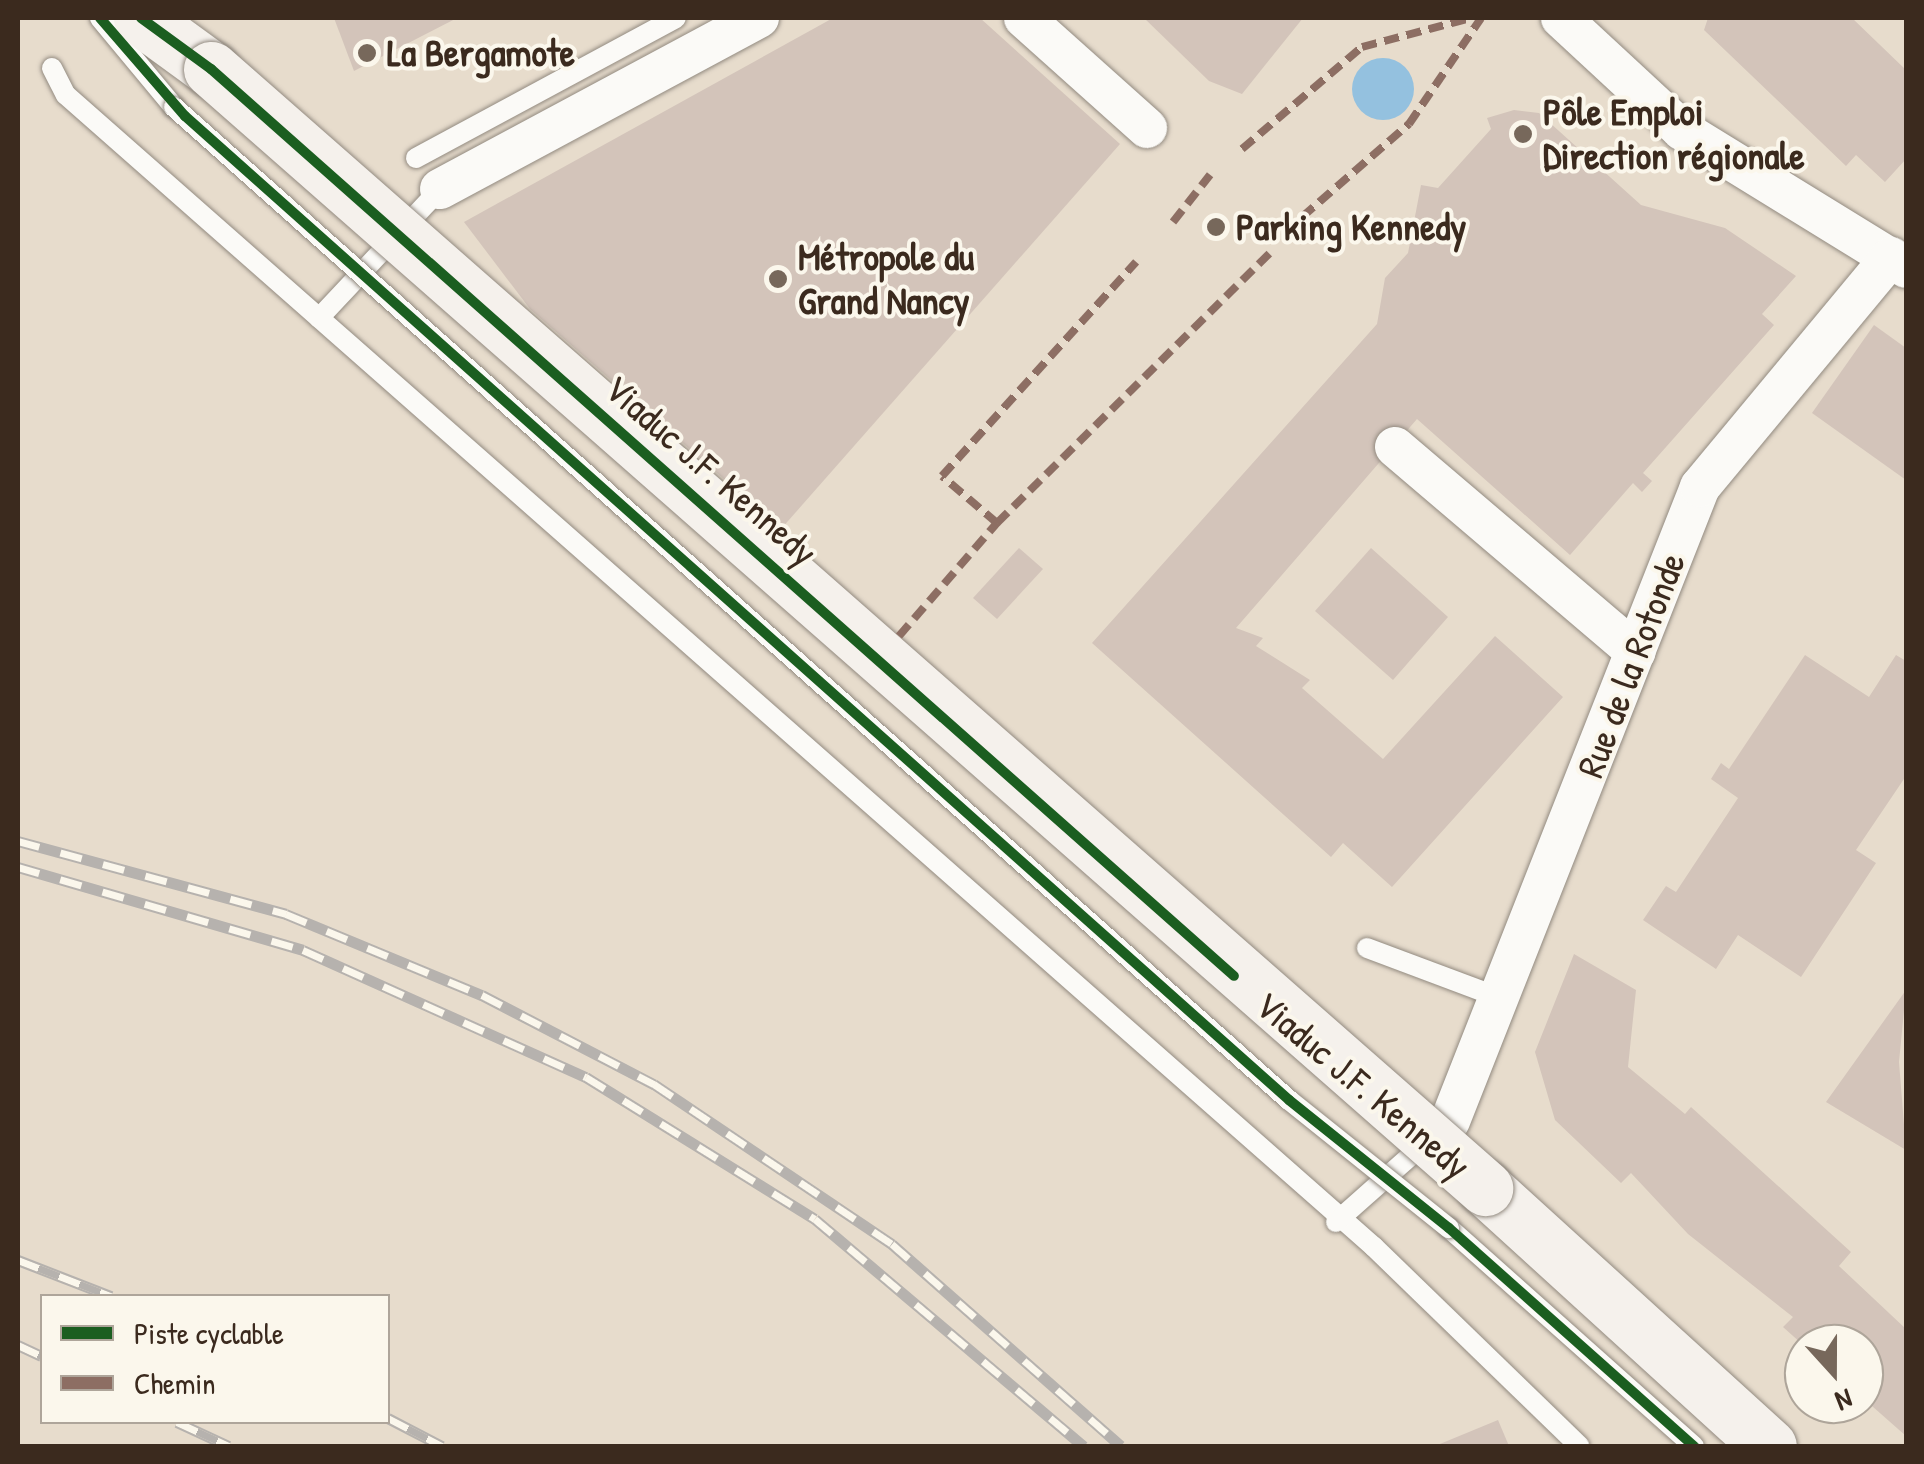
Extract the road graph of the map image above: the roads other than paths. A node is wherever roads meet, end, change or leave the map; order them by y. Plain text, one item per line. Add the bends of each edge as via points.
1 (100, 18) edge
2 (141, 18) edge
3 (676, 18) edge
4 (760, 18) edge
5 (1024, 18) edge
6 (1561, 18) edge
7 (52, 68) dead end
8 (193, 88) junction
9 (43, 92) dead end
10 (66, 95) junction
11 (1147, 128) dead end
12 (428, 173) junction
13 (1899, 262) edge
14 (318, 318) junction
15 (1395, 447) dead end
16 (1636, 652) junction
17 (1367, 948) dead end
18 (1498, 997) junction
19 (1450, 1121) joint
20 (1336, 1222) junction
21 (1579, 1446) edge
22 (1694, 1446) edge
23 (1769, 1446) edge

1 - 8 lane
2 - 8 main road, Viaduc J.F. Kennedy
3 - 12 lane
4 - 12 street
5 - 11 street
6 - 13 street via 1682,130
7 - 10 lane
8 - 22 lane, bridge via 1288,1100 1449,1228
8 - 23 main road, Viaduc J.F. Kennedy, bridge
9 - 10 lane
10 - 14 lane
12 - 14 lane
13 - 16 street, Rue de la Rotonde via 1700,487
14 - 20 lane
15 - 16 street
16 - 18 street, Rue de la Rotonde
17 - 18 lane
18 - 19 street, Rue de la Rotonde
19 - 20 lane
20 - 21 lane via 1374,1247

